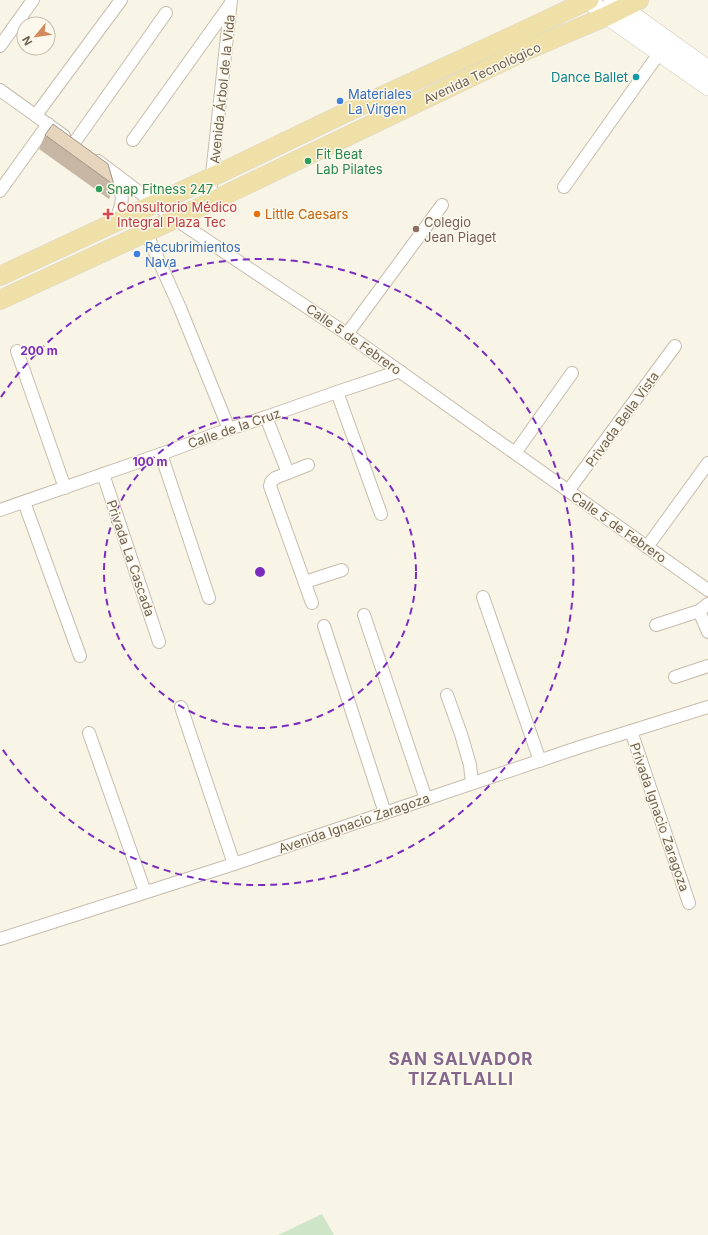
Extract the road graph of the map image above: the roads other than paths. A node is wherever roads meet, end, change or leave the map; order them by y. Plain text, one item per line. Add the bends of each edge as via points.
1 (33, 0) edge
2 (121, 0) edge
3 (588, 0) edge
4 (231, 2) edge
5 (620, 6) edge
6 (166, 13) dead end
7 (0, 46) edge
8 (660, 52) junction
9 (708, 69) edge
10 (708, 87) edge
11 (0, 90) edge
12 (36, 115) junction
13 (48, 124) junction
14 (133, 140) dead end
15 (74, 143) junction
16 (116, 175) junction
17 (212, 177) junction
18 (564, 187) dead end
19 (0, 191) edge
20 (209, 202) junction
21 (154, 204) junction
22 (442, 205) dead end
23 (175, 219) junction
24 (113, 224) junction
25 (146, 232) junction
26 (0, 276) edge
27 (0, 300) edge
28 (347, 334) junction
29 (675, 346) dead end
30 (17, 351) dead end
31 (400, 371) junction
32 (572, 373) dead end
33 (337, 392) junction
34 (266, 417) junction
35 (229, 429) junction
36 (515, 453) junction
37 (161, 454) junction
38 (708, 463) edge
39 (308, 465) dead end
40 (288, 473) junction
41 (103, 474) junction
42 (65, 488) junction
43 (568, 491) junction
44 (24, 502) junction
45 (0, 510) edge
46 (381, 514) dead end
47 (647, 547) junction
48 (342, 570) dead end
49 (305, 582) junction
50 (708, 590) edge
51 (483, 597) dead end
52 (209, 598) dead end
53 (312, 603) dead end
54 (704, 607) edge
55 (364, 615) dead end
56 (656, 625) dead end
57 (324, 626) dead end
58 (708, 632) edge
59 (159, 642) dead end
60 (80, 656) dead end
61 (708, 666) edge
62 (675, 676) dead end
63 (447, 695) dead end
64 (708, 706) edge
65 (181, 707) dead end
66 (631, 731) junction
67 (89, 733) dead end
68 (540, 761) junction
69 (472, 783) junction
70 (426, 799) junction
71 (385, 813) junction
72 (234, 864) junction
73 (145, 892) junction
74 (689, 903) dead end
75 (0, 939) edge

1 - 7 street
2 - 12 street
3 - 5 main road
3 - 17 main road, Avenida Tecnológico
4 - 14 street
4 - 17 street, Avenida Árbol de la Vida
5 - 8 main road
5 - 9 main road
5 - 20 main road, Avenida Tecnológico
6 - 15 street
8 - 10 main road
8 - 18 street
11 - 12 street, Calle 5 de Febrero
12 - 13 street, Calle 5 de Febrero
13 - 15 street, Calle 5 de Febrero
13 - 19 street
15 - 16 street, Calle 5 de Febrero
16 - 21 street, Calle 5 de Febrero
16 - 24 street via 121,187 122,203
17 - 20 street, Avenida Árbol de la Vida
17 - 21 main road, Avenida Tecnológico
20 - 23 main road, Avenida Tecnológico
21 - 23 street, Calle 5 de Febrero
21 - 24 main road, Avenida Tecnológico
22 - 28 street
23 - 25 main road, Avenida Tecnológico
23 - 28 street, Calle 5 de Febrero
24 - 26 main road, Avenida Tecnológico
25 - 27 main road, Avenida Tecnológico
25 - 35 street
28 - 31 street, Calle 5 de Febrero
29 - 43 street, Privada Bella Vista
30 - 42 street
31 - 33 street, Calle de la Cruz
31 - 36 street, Calle 5 de Febrero
32 - 36 street
33 - 34 street, Calle de la Cruz
33 - 46 street
34 - 35 street, Calle de la Cruz
34 - 40 street
35 - 37 street, Calle de la Cruz
36 - 43 street, Calle 5 de Febrero
37 - 41 street, Calle de la Cruz
37 - 52 street
38 - 47 street
39 - 40 street
40 - 49 street via 273,479 270,486
41 - 42 street, Calle de la Cruz
41 - 59 street, Privada La Cascada
42 - 44 street, Calle de la Cruz
43 - 47 street, Calle 5 de Febrero
44 - 45 street, Calle de la Cruz
44 - 60 street
47 - 50 street, Calle 5 de Febrero
48 - 49 street
49 - 53 street
51 - 68 street
54 - 56 street
54 - 58 street
55 - 70 street
57 - 71 street
61 - 62 street
63 - 69 street via 466,749
64 - 66 street, Avenida Ignacio Zaragoza
65 - 72 street
66 - 68 street, Avenida Ignacio Zaragoza
66 - 74 street, Privada Ignacio Zaragoza
67 - 73 street
68 - 69 street, Avenida Ignacio Zaragoza
69 - 70 street, Avenida Ignacio Zaragoza
70 - 71 street, Avenida Ignacio Zaragoza
71 - 72 street, Avenida Ignacio Zaragoza
72 - 73 street, Avenida Ignacio Zaragoza
73 - 75 street, Avenida Ignacio Zaragoza

